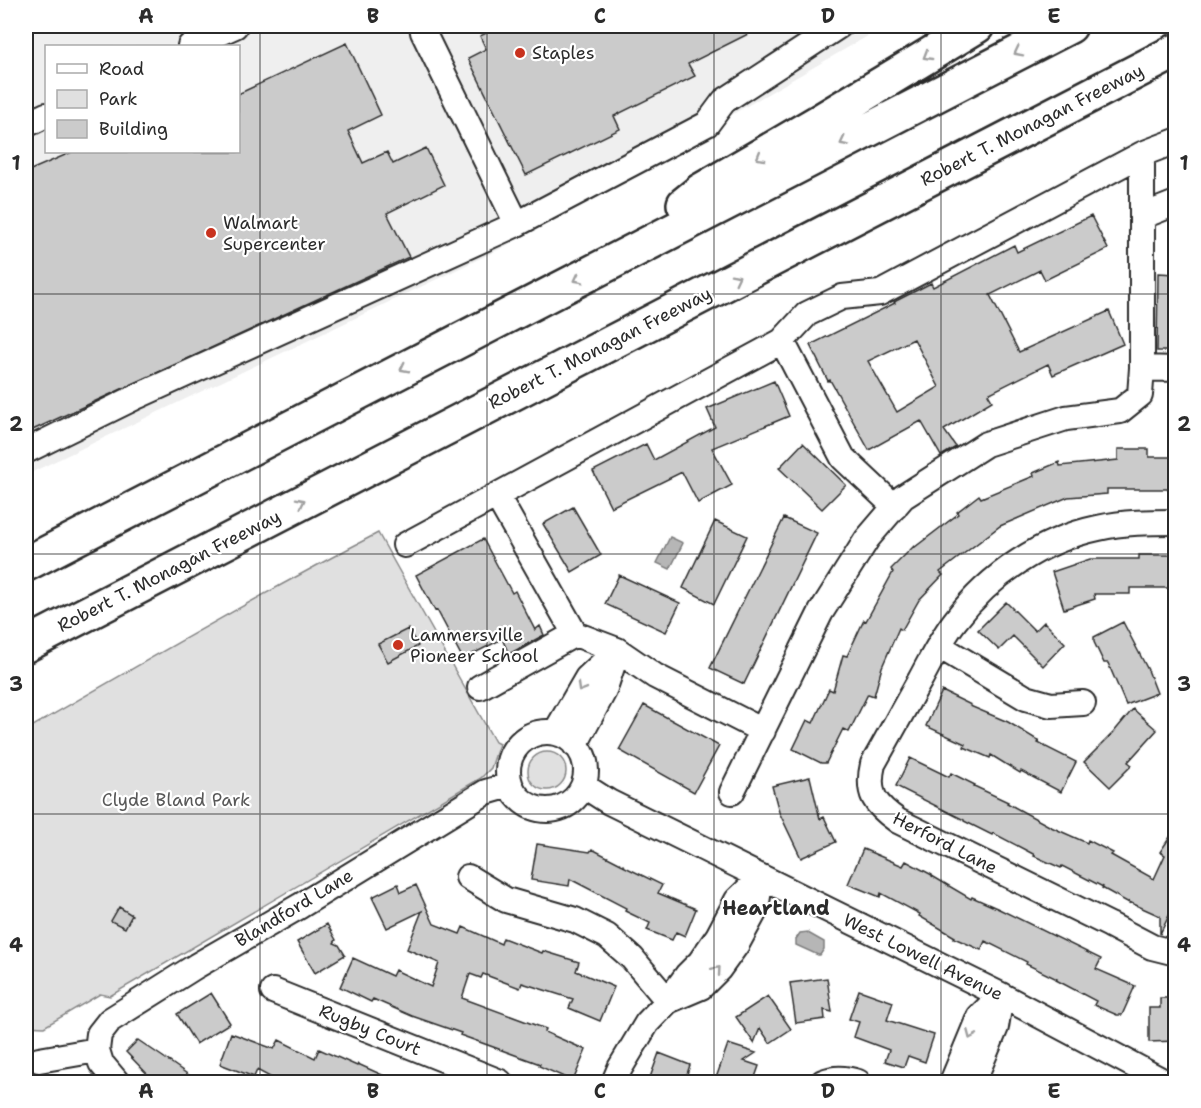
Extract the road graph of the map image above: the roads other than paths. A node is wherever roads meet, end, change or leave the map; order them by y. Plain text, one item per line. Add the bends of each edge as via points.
1 (235, 26) edge
2 (422, 26) edge
3 (839, 26) edge
4 (977, 26) edge
5 (1070, 26) edge
6 (192, 45) edge
7 (1176, 51) edge
8 (1176, 73) edge
9 (1071, 105) junction
10 (45, 116) edge
11 (26, 125) edge
12 (1176, 141) edge
13 (1142, 154) junction
14 (1176, 203) edge
15 (1143, 216) junction
16 (517, 224) junction
17 (616, 259) junction
18 (782, 341) junction
19 (1142, 368) junction
20 (1176, 369) edge
21 (26, 451) edge
22 (497, 496) junction
23 (895, 507) junction
24 (1176, 522) edge
25 (405, 545) dead end
26 (26, 564) edge
27 (574, 634) junction
28 (26, 645) edge
29 (939, 646) junction
30 (617, 650) junction
31 (480, 687) dead end
32 (1083, 704) dead end
33 (762, 730) junction
34 (565, 739) junction
35 (510, 785) junction
36 (584, 786) junction
37 (732, 792) dead end
38 (468, 877) dead end
39 (761, 877) junction
40 (1176, 953) edge
41 (273, 991) dead end
42 (1001, 995) junction
43 (668, 1001) junction
44 (97, 1050) junction
45 (39, 1060) dead end
46 (117, 1083) edge
47 (500, 1083) edge
48 (614, 1083) edge
49 (823, 1083) edge
50 (858, 1083) edge
51 (952, 1083) edge
52 (973, 1083) edge
53 (1165, 1083) edge

1 - 6 street
2 - 16 street
3 - 16 street via 724,101 707,124
4 -> 17 highway via 700,191
5 -> 17 highway
7 - 9 highway, Robert T. Monagan Freeway
8 - 9 highway
28 -> 9 highway, Robert T. Monagan Freeway
10 - 11 street
12 - 13 street
13 - 15 street
13 - 18 street via 880,293 842,297 807,314
14 - 15 street
15 - 19 street
16 - 21 street
17 -> 26 highway
18 - 22 street
18 - 23 street via 843,458
19 - 20 street
19 - 23 street via 1140,395 1120,411 1066,418 986,444 903,497
22 - 25 street
22 - 27 street
23 - 33 street via 867,539 822,612
24 - 29 street, Herford Lane via 1097,528 1056,542 1012,564 979,593
27 - 30 street
27 - 31 street
29 - 32 street via 1026,698 1051,705
29 - 40 street, Herford Lane via 873,764 873,797 881,809 1152,947
30 - 33 street via 655,676
30 - 34 street via 604,691
33 - 37 street
34 - 35 street via 534,734 519,743 510,759
34 - 36 street via 582,752 587,769
35 - 36 street via 517,797 531,807 548,811 565,807
35 - 44 street, Blandford Lane via 486,792 110,1020 99,1034
36 - 39 street, West Lowell Avenue
38 - 43 street via 506,900 575,920 607,936 632,958
39 - 42 street, West Lowell Avenue
39 - 43 street via 737,900 718,936
41 - 47 street, Rugby Court
42 -> 51 street via 979,1017
42 - 52 street via 996,1027
42 - 53 street, West Lowell Avenue
43 - 48 street via 646,1023
44 - 45 street
44 - 46 street via 101,1063
49 - 50 street via 846,1078

